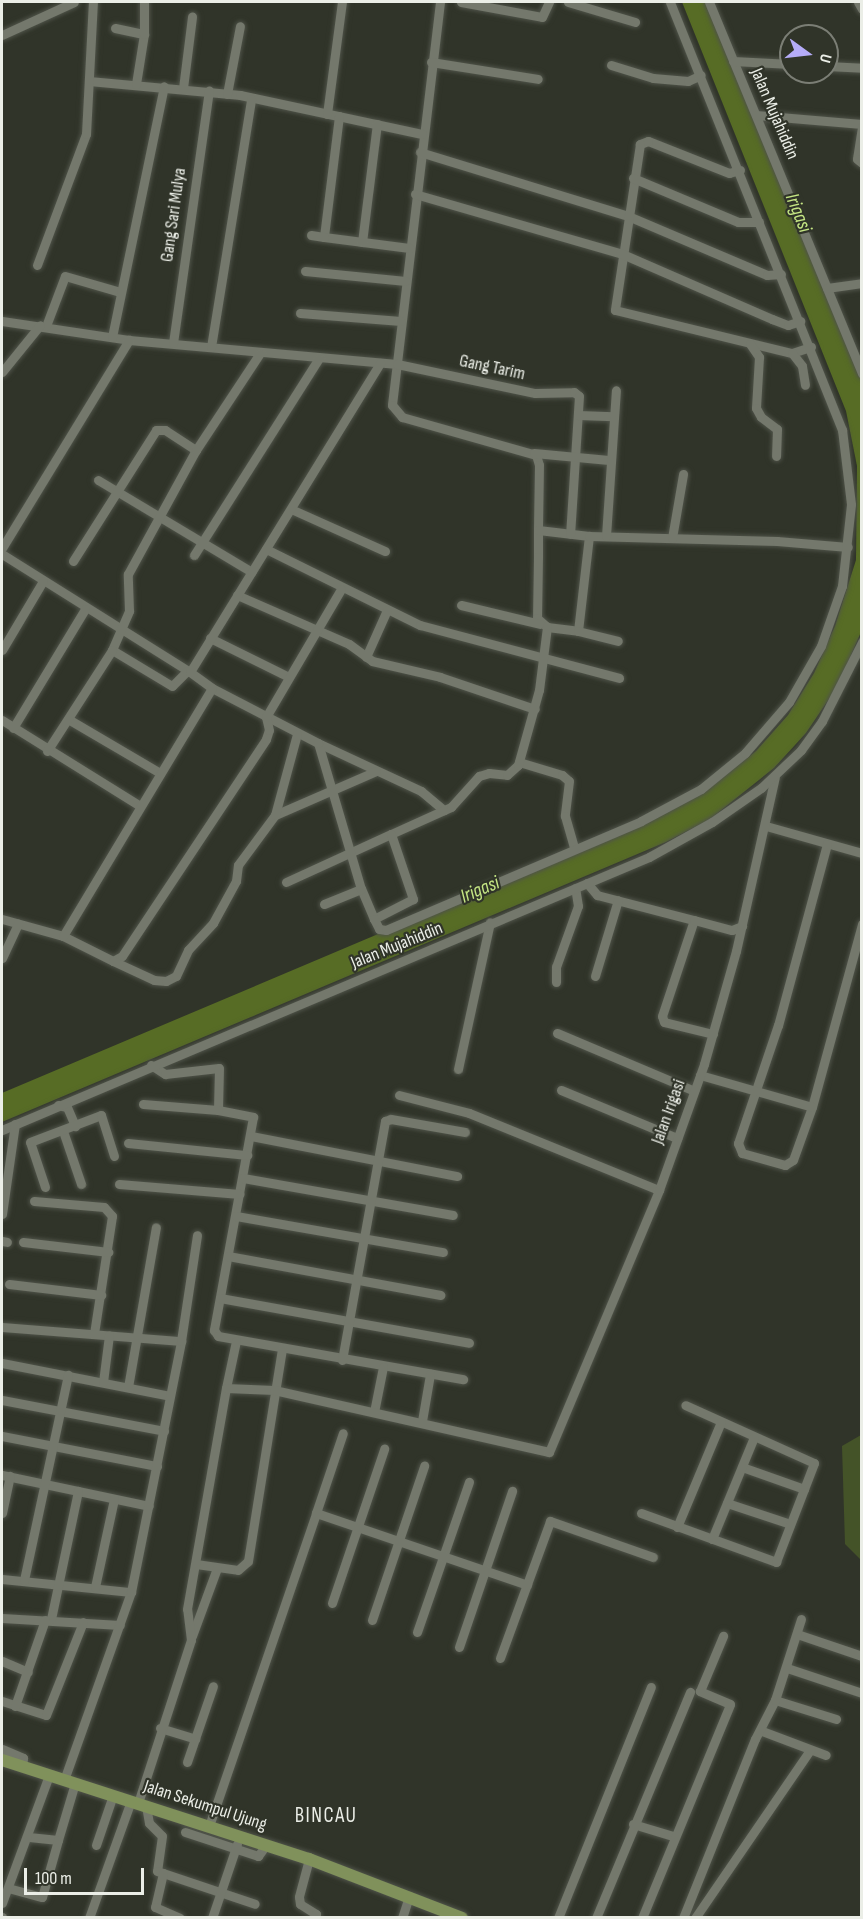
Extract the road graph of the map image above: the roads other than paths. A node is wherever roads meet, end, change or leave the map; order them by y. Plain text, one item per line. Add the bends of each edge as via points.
1 (93, 2) edge
2 (144, 2) edge
3 (342, 2) edge
4 (440, 2) edge
5 (461, 2) edge
6 (549, 2) edge
7 (568, 2) edge
8 (670, 2) edge
9 (709, 2) edge
10 (858, 2) edge
11 (67, 3) edge
12 (861, 9) edge
13 (192, 17) dead end
14 (635, 22) dead end
15 (240, 26) dead end
16 (115, 28) dead end
17 (144, 34) junction
18 (2, 35) edge
19 (733, 61) junction
20 (430, 62) junction
21 (779, 63) edge
22 (611, 65) dead end
23 (839, 67) edge
24 (861, 68) edge
25 (701, 75) junction
26 (538, 79) dead end
27 (89, 81) junction
28 (136, 84) junction
29 (164, 86) junction
30 (183, 88) junction
31 (209, 91) junction
32 (227, 94) junction
33 (251, 99) junction
34 (327, 114) junction
35 (756, 115) junction
36 (339, 116) junction
37 (377, 124) junction
38 (861, 125) edge
39 (422, 134) junction
40 (420, 152) junction
41 (861, 163) edge
42 (740, 170) junction
43 (633, 178) junction
44 (415, 194) junction
45 (628, 216) junction
46 (759, 222) junction
47 (311, 235) dead end
48 (324, 237) junction
49 (362, 242) junction
50 (409, 248) junction
51 (620, 254) junction
52 (37, 265) dead end
53 (304, 271) dead end
54 (781, 274) junction
55 (406, 281) junction
56 (861, 283) edge
57 (827, 288) junction
58 (120, 292) junction
59 (300, 313) dead end
60 (2, 321) edge
61 (401, 321) junction
62 (800, 321) junction
63 (43, 326) junction
64 (112, 337) junction
65 (129, 340) junction
66 (173, 343) junction
67 (750, 344) junction
68 (211, 347) junction
69 (811, 347) junction
70 (260, 353) junction
71 (792, 353) junction
72 (319, 358) junction
73 (380, 363) junction
74 (397, 364) junction
75 (2, 372) edge
76 (861, 374) edge
77 (805, 385) dead end
78 (616, 390) dead end
79 (578, 415) junction
80 (613, 417) junction
81 (196, 450) junction
82 (534, 453) junction
83 (776, 456) dead end
84 (576, 457) junction
85 (609, 460) junction
86 (683, 474) dead end
87 (98, 480) dead end
88 (116, 491) junction
89 (291, 509) junction
90 (159, 517) junction
91 (538, 530) junction
92 (570, 534) junction
93 (589, 536) junction
94 (606, 536) junction
95 (672, 538) junction
96 (202, 542) junction
97 (848, 547) junction
98 (266, 549) junction
99 (385, 551) dead end
100 (2, 555) edge
101 (194, 555) dead end
102 (72, 561) dead end
103 (252, 572) junction
104 (44, 581) junction
105 (341, 589) junction
106 (237, 595) junction
107 (461, 605) dead end
108 (85, 609) junction
109 (387, 610) junction
110 (543, 625) junction
111 (315, 631) junction
112 (578, 631) junction
113 (122, 632) junction
114 (210, 638) junction
115 (618, 641) dead end
116 (861, 642) edge
117 (2, 650) edge
118 (112, 650) junction
119 (366, 657) junction
120 (544, 657) junction
121 (189, 672) junction
122 (289, 677) junction
123 (619, 678) dead end
124 (212, 688) junction
125 (535, 710) junction
126 (266, 717) junction
127 (68, 719) junction
128 (2, 720) edge
129 (13, 728) junction
130 (297, 734) junction
131 (318, 743) junction
132 (47, 751) junction
133 (519, 762) junction
134 (376, 771) junction
135 (160, 773) junction
136 (775, 777) junction
137 (332, 790) junction
138 (140, 806) junction
139 (444, 810) junction
140 (275, 815) junction
141 (766, 826) junction
142 (391, 834) junction
143 (827, 844) junction
144 (574, 848) junction
145 (861, 853) edge
146 (351, 855) junction
147 (286, 882) dead end
148 (587, 883) junction
149 (575, 888) junction
150 (361, 889) junction
151 (618, 900) junction
152 (324, 904) dead end
153 (374, 919) junction
154 (2, 920) edge
155 (694, 920) junction
156 (490, 922) junction
157 (18, 923) junction
158 (861, 924) edge
159 (742, 926) junction
160 (63, 936) junction
161 (2, 958) edge
162 (113, 961) junction
163 (595, 976) dead end
164 (556, 982) dead end
165 (557, 1033) dead end
166 (712, 1034) junction
167 (151, 1065) junction
168 (458, 1069) dead end
169 (700, 1075) junction
170 (561, 1090) dead end
171 (694, 1091) junction
172 (758, 1092) junction
173 (399, 1095) dead end
174 (142, 1104) dead end
175 (58, 1105) junction
176 (812, 1107) junction
177 (218, 1110) junction
178 (15, 1124) junction
179 (75, 1126) junction
180 (2, 1130) edge
181 (63, 1131) junction
182 (465, 1132) dead end
183 (251, 1136) junction
184 (677, 1138) junction
185 (128, 1143) dead end
186 (247, 1155) junction
187 (114, 1156) dead end
188 (377, 1159) junction
189 (457, 1176) dead end
190 (243, 1178) junction
191 (81, 1184) dead end
192 (118, 1184) dead end
193 (45, 1187) dead end
194 (659, 1190) junction
195 (240, 1194) junction
196 (371, 1198) junction
197 (34, 1202) dead end
198 (2, 1214) edge
199 (453, 1215) dead end
200 (236, 1216) junction
201 (156, 1227) dead end
202 (197, 1235) dead end
203 (364, 1236) junction
204 (23, 1242) dead end
205 (108, 1252) junction
206 (443, 1252) dead end
207 (228, 1256) junction
208 (357, 1281) junction
209 (9, 1284) dead end
210 (101, 1295) junction
211 (440, 1295) dead end
212 (220, 1298) junction
213 (350, 1320) junction
214 (2, 1327) edge
215 (94, 1334) junction
216 (109, 1335) junction
217 (137, 1338) junction
218 (181, 1341) junction
219 (236, 1341) junction
220 (469, 1343) dead end
221 (282, 1349) junction
222 (342, 1359) junction
223 (2, 1363) edge
224 (383, 1367) junction
225 (430, 1374) junction
226 (68, 1375) junction
227 (463, 1379) dead end
228 (103, 1382) junction
229 (128, 1387) junction
230 (226, 1388) junction
231 (274, 1390) junction
232 (170, 1396) junction
233 (2, 1400) edge
234 (685, 1406) dead end
235 (59, 1412) junction
236 (374, 1412) junction
237 (422, 1421) junction
238 (722, 1422) junction
239 (164, 1431) junction
240 (343, 1433) dead end
241 (2, 1436) edge
242 (754, 1437) junction
243 (53, 1447) junction
244 (384, 1449) dead end
245 (157, 1466) junction
246 (424, 1466) dead end
247 (742, 1467) junction
248 (6, 1476) edge
249 (470, 1482) dead end
250 (45, 1484) junction
251 (804, 1488) junction
252 (78, 1491) junction
253 (512, 1491) dead end
254 (114, 1499) junction
255 (727, 1503) junction
256 (149, 1506) junction
257 (316, 1513) junction
258 (641, 1513) dead end
259 (2, 1514) edge
260 (790, 1524) junction
261 (358, 1527) junction
262 (676, 1527) junction
263 (712, 1539) junction
264 (398, 1541) junction
265 (444, 1556) junction
266 (653, 1557) dead end
267 (196, 1564) junction
268 (217, 1568) junction
269 (484, 1570) junction
270 (2, 1579) edge
271 (24, 1580) junction
272 (60, 1582) junction
273 (527, 1585) junction
274 (95, 1587) junction
275 (131, 1592) junction
276 (332, 1603) dead end
277 (2, 1618) edge
278 (801, 1619) dead end
279 (48, 1620) junction
280 (372, 1620) dead end
281 (83, 1622) junction
282 (120, 1625) junction
283 (417, 1632) dead end
284 (797, 1634) junction
285 (723, 1636) dead end
286 (191, 1640) junction
287 (459, 1647) dead end
288 (861, 1656) edge
289 (500, 1658) dead end
290 (2, 1661) edge
291 (787, 1668) junction
292 (28, 1672) junction
293 (213, 1686) dead end
294 (651, 1687) dead end
295 (690, 1692) dead end
296 (861, 1693) edge
297 (775, 1700) junction
298 (2, 1701) edge
299 (15, 1706) junction
300 (836, 1719) dead end
301 (160, 1728) junction
302 (762, 1731) junction
303 (195, 1739) junction
304 (2, 1749) edge
305 (810, 1750) junction
306 (826, 1755) dead end
307 (2, 1760) edge
308 (187, 1762) dead end
309 (22, 1767) junction
310 (50, 1775) junction
311 (69, 1782) junction
312 (113, 1795) junction
313 (138, 1803) junction
314 (633, 1824) junction
315 (209, 1826) junction
316 (185, 1832) dead end
317 (673, 1836) junction
318 (29, 1837) junction
319 (58, 1840) junction
320 (237, 1842) junction
321 (96, 1845) dead end
322 (309, 1859) junction
323 (163, 1873) junction
324 (8, 1888) junction
325 (220, 1893) junction
326 (409, 1896) junction
327 (2, 1903) edge
328 (255, 1904) dead end
329 (319, 1916) edge
330 (89, 1917) edge
331 (180, 1917) edge
332 (212, 1917) edge
333 (402, 1917) edge
334 (462, 1917) edge
335 (558, 1917) edge
336 (596, 1917) edge
337 (642, 1917) edge
338 (683, 1917) edge
339 (695, 1917) edge

1 - 27 street
2 - 17 street
3 - 34 street
4 - 20 street
5 - 6 street via 542,17
7 - 14 street
8 - 25 street
9 - 19 street, Jalan Mujahiddin
10 - 12 street
11 - 18 street
13 - 30 street
15 - 32 street
16 - 17 street
17 - 28 street
19 - 21 street
19 - 35 street, Jalan Mujahiddin
20 - 26 street
20 - 39 street
22 - 25 street via 653,78 688,81
23 - 24 street
25 - 42 street
27 - 28 street
27 - 52 street via 86,134
28 - 29 street
29 - 30 street
29 - 58 street via 147,180
30 - 31 street
31 - 32 street
31 - 66 street, Gang Sari Mulya
32 - 33 street
33 - 34 street
33 - 68 street
34 - 36 street
35 - 38 street
35 - 57 street, Jalan Mujahiddin
36 - 37 street
36 - 48 street
37 - 39 street
37 - 49 street
38 - 41 street via 857,159
39 - 40 street
40 - 44 street
40 - 45 street
42 - 43 street via 729,173 646,141 639,145
42 - 46 street
43 - 45 street
43 - 46 street via 738,222
44 - 50 street
44 - 51 street
45 - 51 street
45 - 54 street via 767,275
46 - 54 street
47 - 48 street
48 - 49 street
49 - 50 street
50 - 55 street
51 - 62 street via 772,320 788,325
51 - 67 street via 614,308 617,313
53 - 55 street
54 - 62 street
55 - 61 street
56 - 57 street
57 - 76 street, Jalan Mujahiddin
58 - 63 street via 65,276
58 - 64 street
59 - 61 street
60 - 63 street, Gang Tarim
61 - 74 street
62 - 69 street
63 - 64 street, Gang Tarim
63 - 75 street
64 - 65 street, Gang Tarim
65 - 66 street, Gang Tarim
65 - 100 street
66 - 68 street, Gang Tarim
67 - 71 street
67 - 83 street via 759,357 756,408 777,429
68 - 70 street, Gang Tarim
69 - 71 street
69 - 97 street via 846,444 851,504
70 - 72 street, Gang Tarim
70 - 81 street
71 - 77 street via 802,366
72 - 73 street, Gang Tarim
72 - 96 street
73 - 74 street, Gang Tarim
73 - 89 street
74 - 79 street, Gang Tarim via 521,391 571,391 579,396
74 - 82 street via 392,405 398,415
78 - 80 street
79 - 80 street
79 - 84 street
80 - 85 street
81 - 88 street via 165,430 156,430
81 - 90 street
82 - 84 street
82 - 91 street via 539,465
84 - 85 street
84 - 92 street
85 - 94 street
86 - 95 street
87 - 88 street
88 - 90 street
88 - 102 street
89 - 98 street
89 - 99 street
90 - 96 street
90 - 113 street via 129,569 130,605
91 - 92 street
91 - 110 street
92 - 93 street
93 - 94 street
93 - 112 street
94 - 95 street
95 - 97 street
96 - 101 street
96 - 103 street
97 - 144 street via 842,586 821,646 789,702 768,729 724,771 686,798 641,822
98 - 103 street
98 - 105 street
100 - 104 street
103 - 106 street
104 - 108 street
104 - 117 street
105 - 109 street
105 - 111 street
106 - 111 street
106 - 114 street
107 - 110 street
108 - 113 street
108 - 129 street
109 - 119 street
109 - 120 street via 424,627
110 - 112 street
110 - 120 street
111 - 119 street via 349,644
111 - 122 street
112 - 115 street
113 - 118 street
113 - 121 street
114 - 121 street
114 - 122 street
116 - 136 street, Jalan Mujahiddin via 822,721
118 - 121 street via 172,686
118 - 127 street
119 - 125 street via 440,677
120 - 123 street
120 - 125 street
121 - 124 street
122 - 126 street
124 - 126 street
124 - 135 street
125 - 133 street
126 - 130 street
126 - 162 street via 269,730 259,749 185,857 143,928 127,951
127 - 132 street
127 - 135 street
128 - 129 street
129 - 132 street
130 - 131 street
130 - 140 street
131 - 134 street
131 - 137 street
132 - 138 street via 98,777
133 - 139 street via 507,775 478,776
133 - 144 street via 562,775 569,781 565,816
134 - 137 street
134 - 139 street via 420,791
135 - 138 street
136 - 141 street, Jalan Irigasi
136 - 148 street, Jalan Mujahiddin via 712,822 649,857
137 - 140 street
137 - 146 street
138 - 160 street
139 - 142 street
140 - 162 street via 238,865 232,890 213,923 188,950 176,976 166,981 154,980
141 - 143 street
141 - 159 street, Jalan Irigasi
142 - 146 street
142 - 153 street via 414,897
143 - 145 street
143 - 172 street
144 - 153 street via 386,930 377,928
146 - 147 street
146 - 150 street
148 - 149 street, Jalan Mujahiddin
148 - 151 street via 597,895
149 - 156 street, Jalan Mujahiddin
149 - 164 street via 578,906 556,967
150 - 152 street
150 - 153 street
151 - 155 street
151 - 163 street
154 - 157 street
155 - 159 street via 732,930
155 - 166 street via 662,1020
156 - 167 street, Jalan Mujahiddin via 463,937
156 - 168 street
157 - 160 street
157 - 161 street
158 - 176 street
159 - 166 street, Jalan Irigasi
160 - 162 street
165 - 171 street
166 - 169 street, Jalan Irigasi
167 - 175 street, Jalan Mujahiddin
167 - 177 street via 165,1074 219,1068 222,1080
169 - 171 street, Jalan Irigasi
169 - 172 street
170 - 184 street
171 - 184 street, Jalan Irigasi
172 - 176 street
172 - 176 street via 738,1149 785,1165 793,1160
173 - 194 street via 469,1113
174 - 177 street
175 - 178 street, Jalan Mujahiddin
175 - 179 street via 67,1107
177 - 183 street via 253,1117
178 - 180 street, Jalan Mujahiddin
178 - 198 street
179 - 181 street
179 - 187 street via 101,1115
181 - 191 street
181 - 193 street via 30,1142
182 - 188 street via 388,1119 382,1127
183 - 186 street
183 - 188 street
184 - 194 street, Jalan Irigasi
185 - 186 street
186 - 190 street
188 - 189 street
188 - 196 street
190 - 195 street
190 - 196 street
192 - 195 street
194 - 237 street, Jalan Irigasi via 552,1450 543,1452
195 - 200 street
196 - 199 street
196 - 203 street
197 - 205 street via 108,1209 112,1216
200 - 203 street
200 - 207 street
201 - 217 street
202 - 218 street
203 - 206 street
203 - 208 street
204 - 205 street
205 - 210 street
207 - 208 street
207 - 212 street
208 - 211 street
208 - 213 street
209 - 210 street
210 - 215 street
212 - 213 street
212 - 219 street via 215,1333
213 - 220 street
213 - 222 street
214 - 215 street
215 - 216 street
216 - 217 street
216 - 228 street
217 - 218 street
217 - 229 street
218 - 232 street
219 - 221 street
219 - 230 street
221 - 222 street
221 - 231 street
222 - 224 street
223 - 226 street
224 - 225 street
224 - 236 street
225 - 227 street
225 - 237 street
226 - 228 street
226 - 235 street
228 - 229 street
229 - 232 street
230 - 231 street
230 - 267 street
231 - 236 street
231 - 268 street via 269,1448 248,1561 238,1570
232 - 239 street
233 - 235 street
234 - 238 street
235 - 239 street
235 - 243 street
236 - 237 street
238 - 242 street
238 - 262 street
239 - 245 street
240 - 257 street
241 - 243 street
242 - 247 street
242 - 251 street via 814,1463
243 - 245 street
243 - 250 street
244 - 261 street
245 - 256 street
246 - 264 street
247 - 251 street
247 - 255 street
248 - 250 street
248 - 259 street
249 - 265 street
250 - 252 street
250 - 271 street
251 - 260 street
252 - 254 street
252 - 272 street
253 - 269 street
254 - 256 street
254 - 274 street
255 - 260 street
255 - 263 street
256 - 275 street
257 - 261 street
257 - 315 street
258 - 262 street
260 - 263 street via 776,1562
261 - 264 street
261 - 276 street
262 - 263 street
264 - 265 street
264 - 280 street
265 - 269 street
265 - 283 street
266 - 273 street via 550,1521
267 - 268 street
267 - 286 street via 187,1609
268 - 286 street
269 - 273 street
269 - 287 street
270 - 271 street
271 - 272 street
272 - 274 street
272 - 279 street
273 - 289 street
274 - 275 street
275 - 282 street
277 - 279 street
278 - 284 street
279 - 281 street
279 - 292 street
281 - 282 street
281 - 299 street via 46,1715
282 - 311 street
284 - 288 street
284 - 291 street
285 - 317 street via 700,1691 730,1704
286 - 301 street
290 - 292 street
291 - 296 street
291 - 297 street
292 - 299 street
293 - 303 street
294 - 335 street
295 - 314 street
297 - 300 street
297 - 302 street
298 - 299 street
301 - 303 street
301 - 313 street
302 - 305 street
302 - 338 street
303 - 308 street
304 - 309 street via 23,1758
305 - 306 street
305 - 339 street
307 - 309 main road, Jalan Sekumpul Ujung
309 - 310 main road, Jalan Sekumpul Ujung
310 - 311 main road, Jalan Sekumpul Ujung
310 - 318 street
311 - 312 main road, Jalan Sekumpul Ujung
311 - 319 street
312 - 313 main road, Jalan Sekumpul Ujung
312 - 321 street
313 - 315 main road, Jalan Sekumpul Ujung
313 - 323 street via 162,1836 155,1865
313 - 330 street
314 - 317 street
314 - 336 street
315 - 320 main road, Jalan Sekumpul Ujung
316 - 320 street
317 - 337 street
318 - 319 street
318 - 324 street
319 - 324 street via 42,1897
320 - 322 main road, Jalan Sekumpul Ujung via 266,1845
320 - 325 street
322 - 326 main road, Jalan Sekumpul Ujung
322 - 329 street via 299,1897 303,1908
323 - 325 street
323 - 331 street via 155,1907
324 - 327 street
325 - 328 street
325 - 332 street
326 - 333 street
326 - 334 main road, Jalan Sekumpul Ujung

